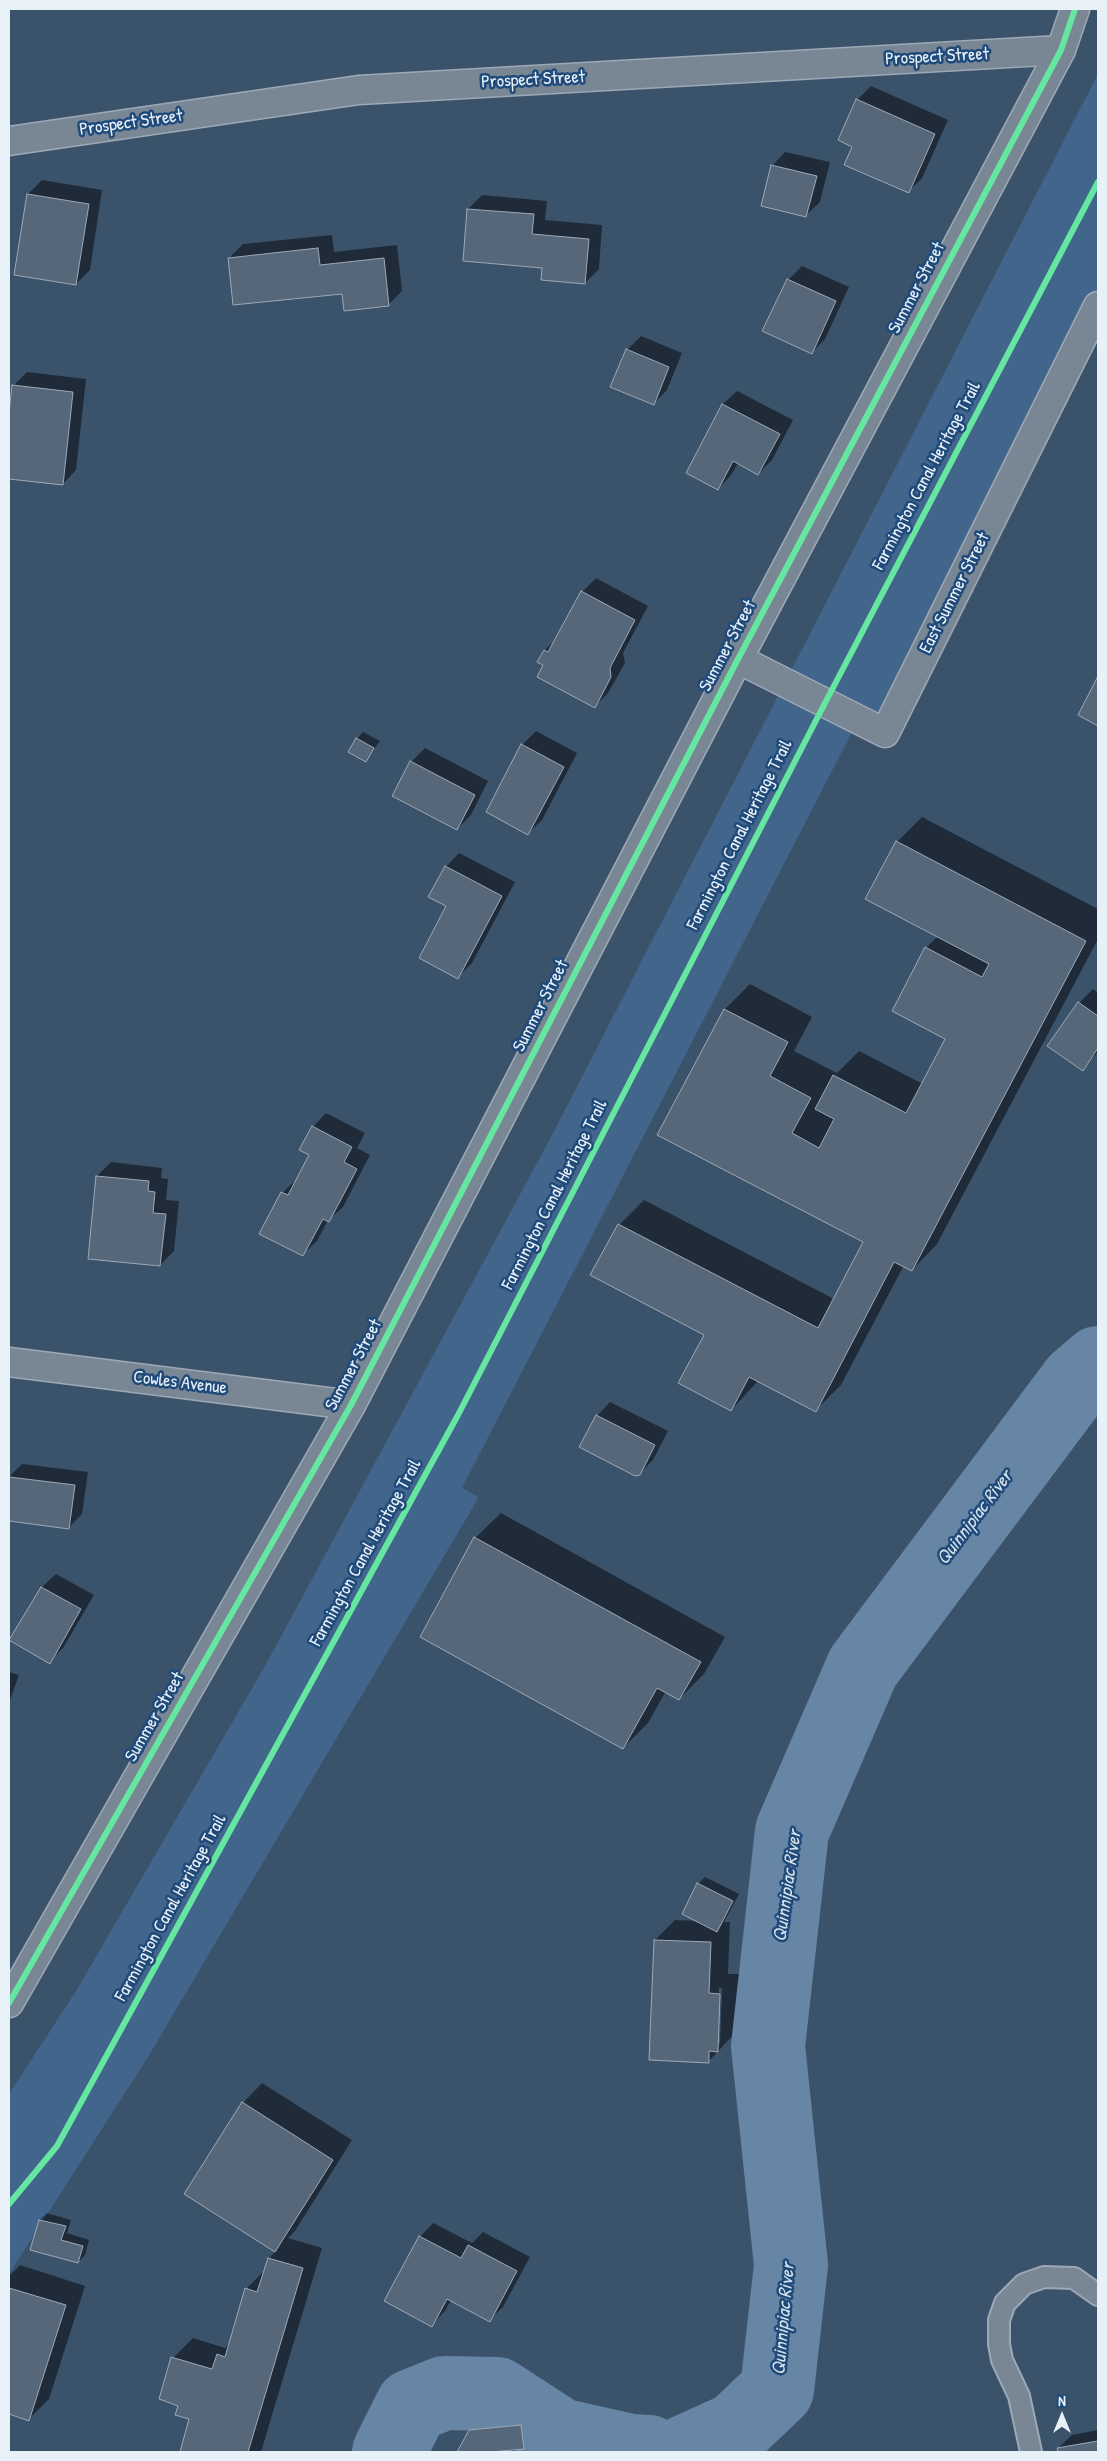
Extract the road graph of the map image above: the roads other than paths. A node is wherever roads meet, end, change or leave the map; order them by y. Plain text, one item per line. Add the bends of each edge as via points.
1 (1075, 9) edge
2 (1061, 50) junction
3 (9, 141) edge
4 (1098, 306) edge
5 (738, 659) junction
6 (9, 1362) edge
7 (350, 1405) junction
8 (9, 2004) edge
9 (1098, 2295) edge
10 (1031, 2452) edge

1 - 2 street, Summer Street
2 - 3 street, Prospect Street via 359,90
2 - 5 street, Summer Street
4 - 5 street, East Summer Street via 885,733
5 - 7 street, Summer Street
6 - 7 street, Cowles Avenue
7 - 8 street, Summer Street
9 - 10 lane via 1074,2278 1044,2277 1024,2284 1005,2303 999,2320 999,2344 1002,2360 1019,2396

